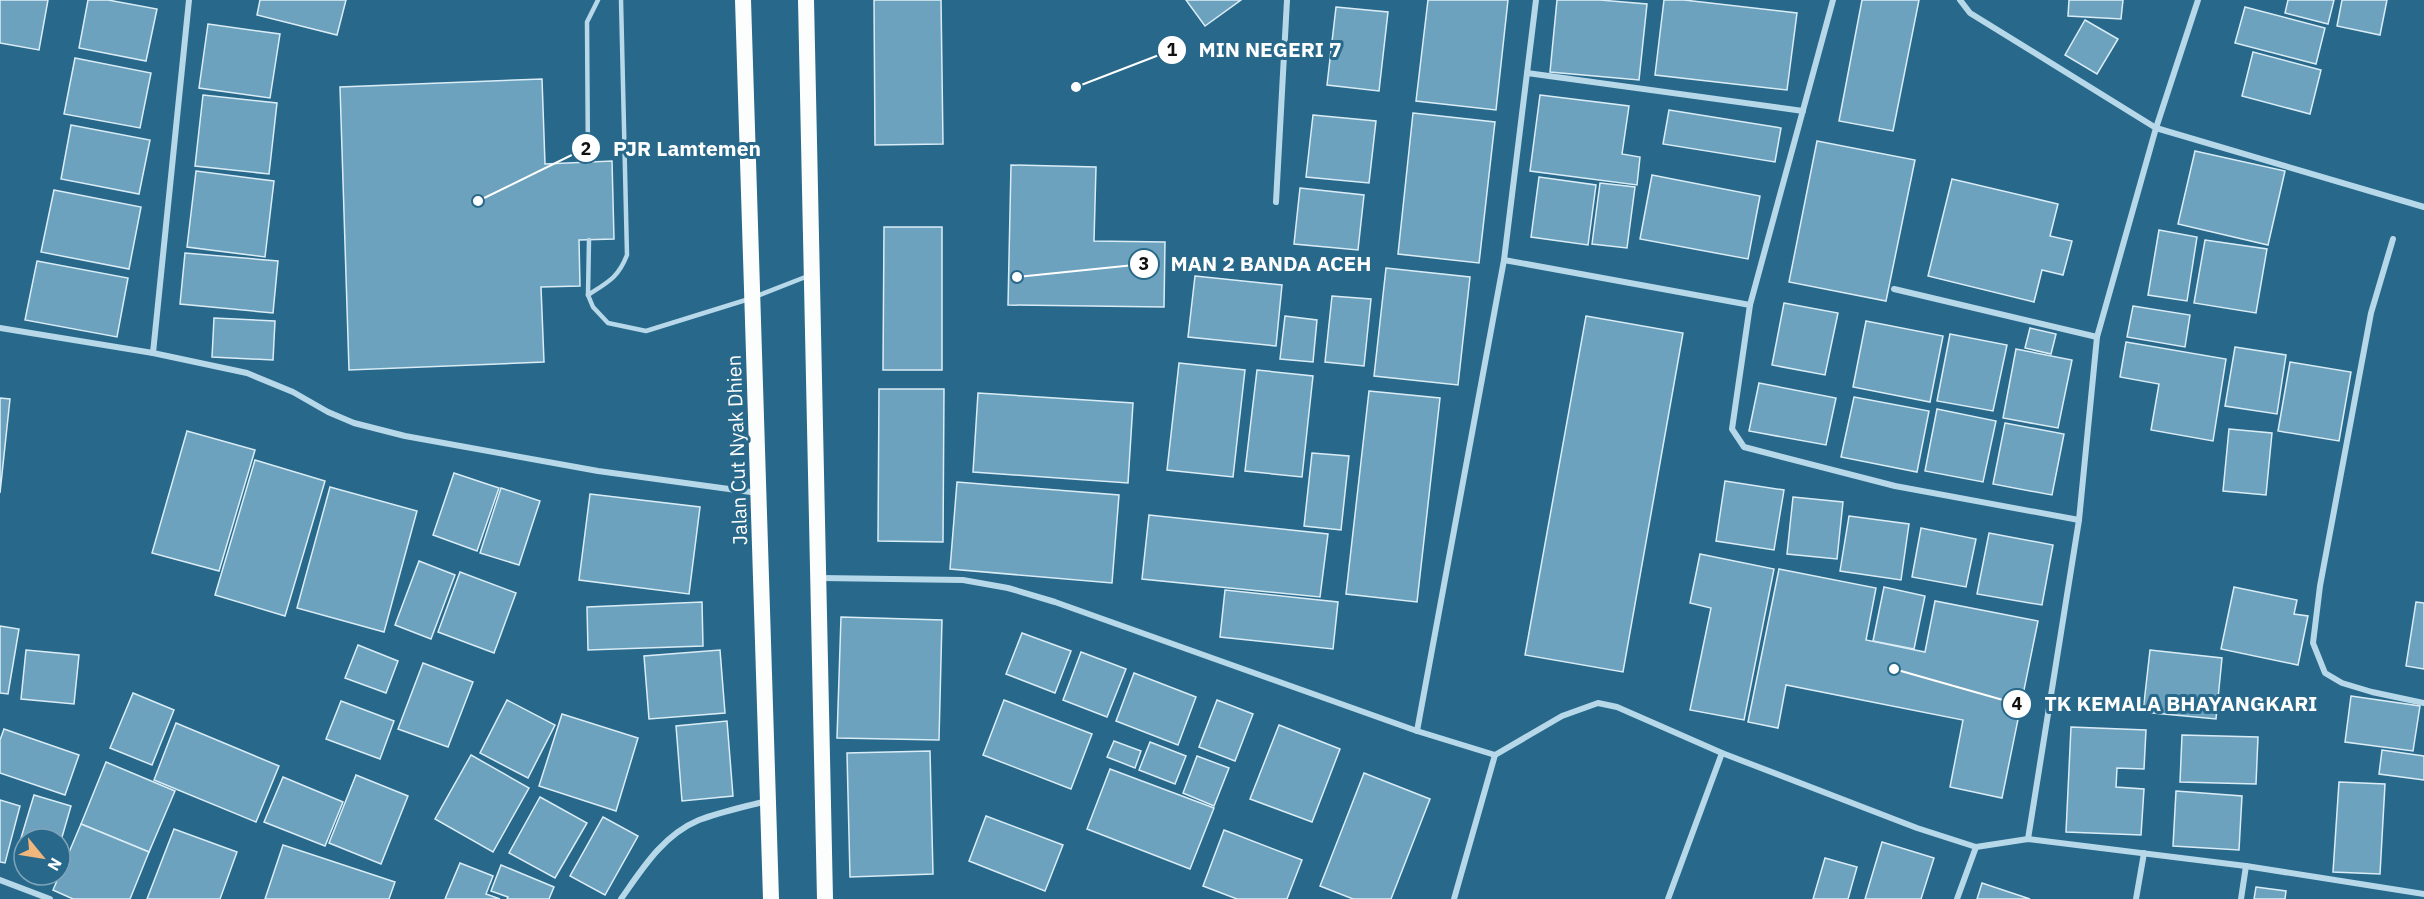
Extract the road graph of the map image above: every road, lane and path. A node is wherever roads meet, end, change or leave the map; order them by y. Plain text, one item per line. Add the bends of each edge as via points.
1 (189, 0) edge
2 (598, 0) edge
3 (621, 0) edge
4 (743, 0) edge
5 (806, 0) edge
6 (1287, 0) edge
7 (1536, 0) edge
8 (1833, 0) edge
9 (1960, 0) edge
10 (2198, 0) edge
11 (1527, 73) junction
12 (1803, 111) junction
13 (2156, 128) junction
14 (588, 162) dead end
15 (1276, 202) dead end
16 (2424, 207) edge
17 (2393, 239) dead end
18 (589, 240) dead end
19 (1504, 260) junction
20 (811, 275) junction
21 (1894, 289) dead end
22 (588, 294) junction
23 (754, 297) junction
24 (1750, 305) junction
25 (0, 328) edge
26 (2097, 337) junction
27 (153, 353) junction
28 (759, 494) junction
29 (2079, 520) junction
30 (819, 578) junction
31 (2424, 703) edge
32 (1417, 731) junction
33 (1722, 753) junction
34 (1495, 755) junction
35 (768, 800) junction
36 (2028, 838) junction
37 (1976, 847) junction
38 (2144, 853) junction
39 (2246, 866) junction
40 (0, 880) edge
41 (2424, 894) edge
42 (50, 899) edge
43 (621, 899) edge
44 (771, 899) edge
45 (825, 899) edge
46 (1454, 899) edge
47 (1668, 899) edge
48 (1957, 899) edge
49 (2136, 899) edge
50 (2241, 899) edge

1 - 27 street
2 - 14 lane via 586,32
3 - 22 lane via 627,255 612,280
4 - 23 highway, Jalan Cut Nyak Dhien
5 - 20 highway
6 - 15 street
7 - 11 street
8 - 12 street
9 - 13 street via 1970,13
10 - 13 street
11 - 12 street
11 - 19 street
12 - 24 street
13 - 16 street
13 - 26 street
17 - 31 street via 2369,324 2313,643 2325,673 2342,683
18 - 22 lane
19 - 24 street
19 - 32 street
20 - 23 lane
20 - 30 highway
21 - 26 street
22 - 23 lane via 608,323 646,331
23 - 28 highway, Jalan Cut Nyak Dhien
24 - 29 street via 1732,429 1744,447 1895,486
25 - 27 street
26 - 29 street
27 - 28 street via 247,373 354,423 405,436 598,471
28 - 35 highway, Jalan Cut Nyak Dhien
29 - 36 street
30 - 32 street via 963,580 1008,588
30 - 45 highway
32 - 34 street
33 - 34 street via 1617,707 1598,703 1562,716
33 - 37 street
33 - 47 street
34 - 46 street
35 - 43 street via 698,820 672,836
35 - 44 highway, Jalan Cut Nyak Dhien
36 - 37 street
36 - 38 street
37 - 48 street
38 - 39 street
38 - 49 street
39 - 41 street
39 - 50 street
40 - 42 street

